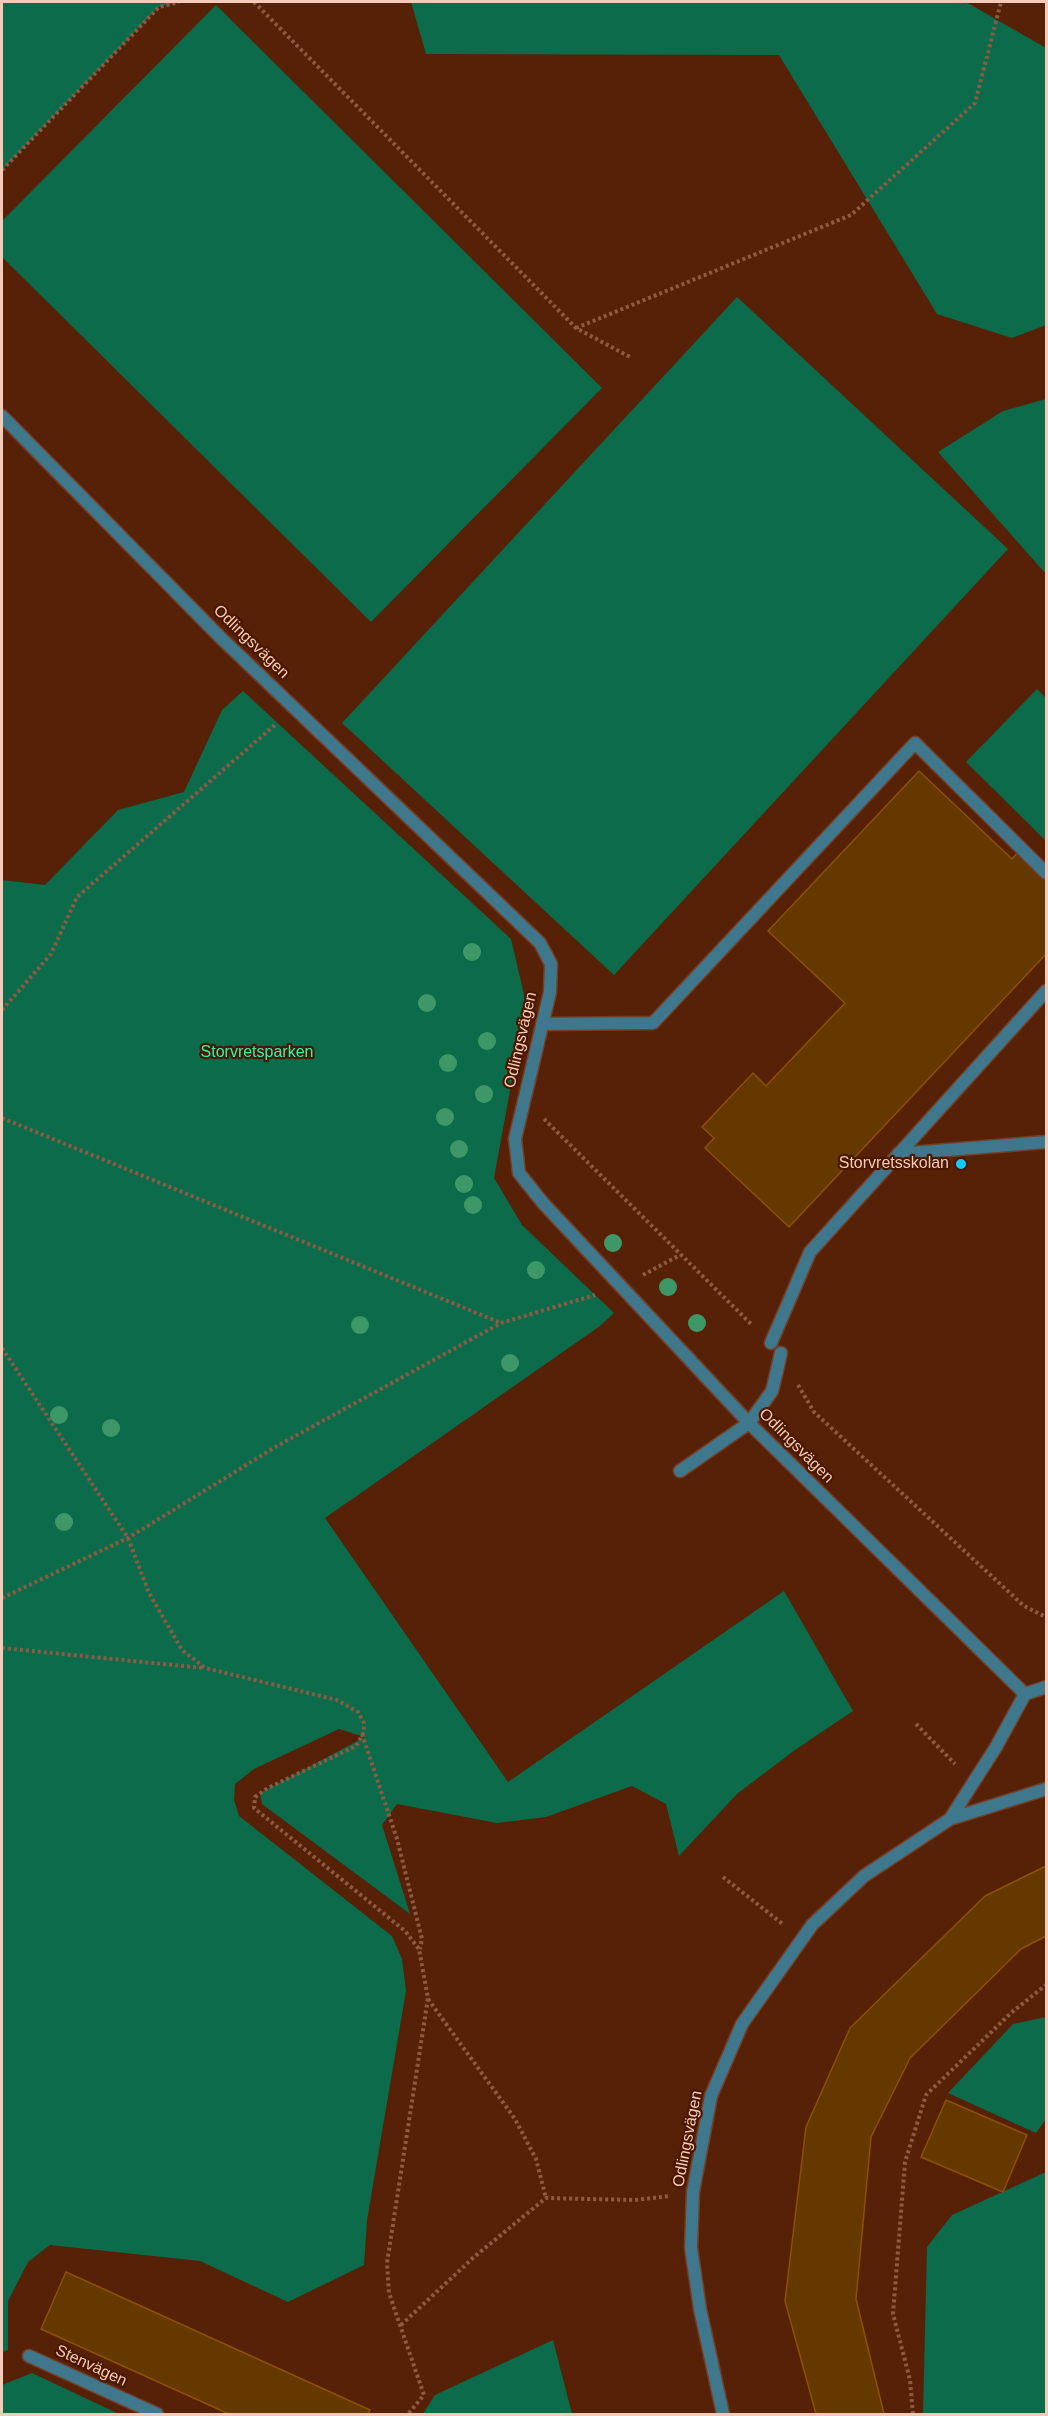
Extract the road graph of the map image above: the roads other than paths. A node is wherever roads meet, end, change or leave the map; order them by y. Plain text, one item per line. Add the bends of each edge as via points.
1 (2, 416) edge
2 (1047, 873) edge
3 (1047, 991) edge
4 (542, 1024) junction
5 (1047, 1142) edge
6 (898, 1154) junction
7 (771, 1343) dead end
8 (781, 1353) dead end
9 (749, 1423) junction
10 (680, 1471) dead end
11 (1047, 1687) edge
12 (1025, 1694) junction
13 (1047, 1789) edge
14 (950, 1819) junction
15 (29, 2356) dead end
16 (139, 2410) edge
17 (157, 2415) edge
18 (723, 2415) edge

1 - 4 street, Odlingsvägen via 220,637 540,943 551,964 550,992
2 - 4 street via 915,743 653,1023
3 - 6 street
4 - 9 street, Odlingsvägen via 515,1139 519,1173
5 - 6 street
6 - 7 street via 810,1252
8 - 9 street via 772,1391
9 - 10 street
9 - 12 street, Odlingsvägen
11 - 12 street
12 - 14 street, Odlingsvägen
13 - 14 street, Odlingsvägen
14 - 18 street, Odlingsvägen via 864,1876 812,1925 742,2024 715,2087 693,2193 692,2248 700,2309
15 - 16 street, Stenvägen
16 - 17 street, Stenvägen

